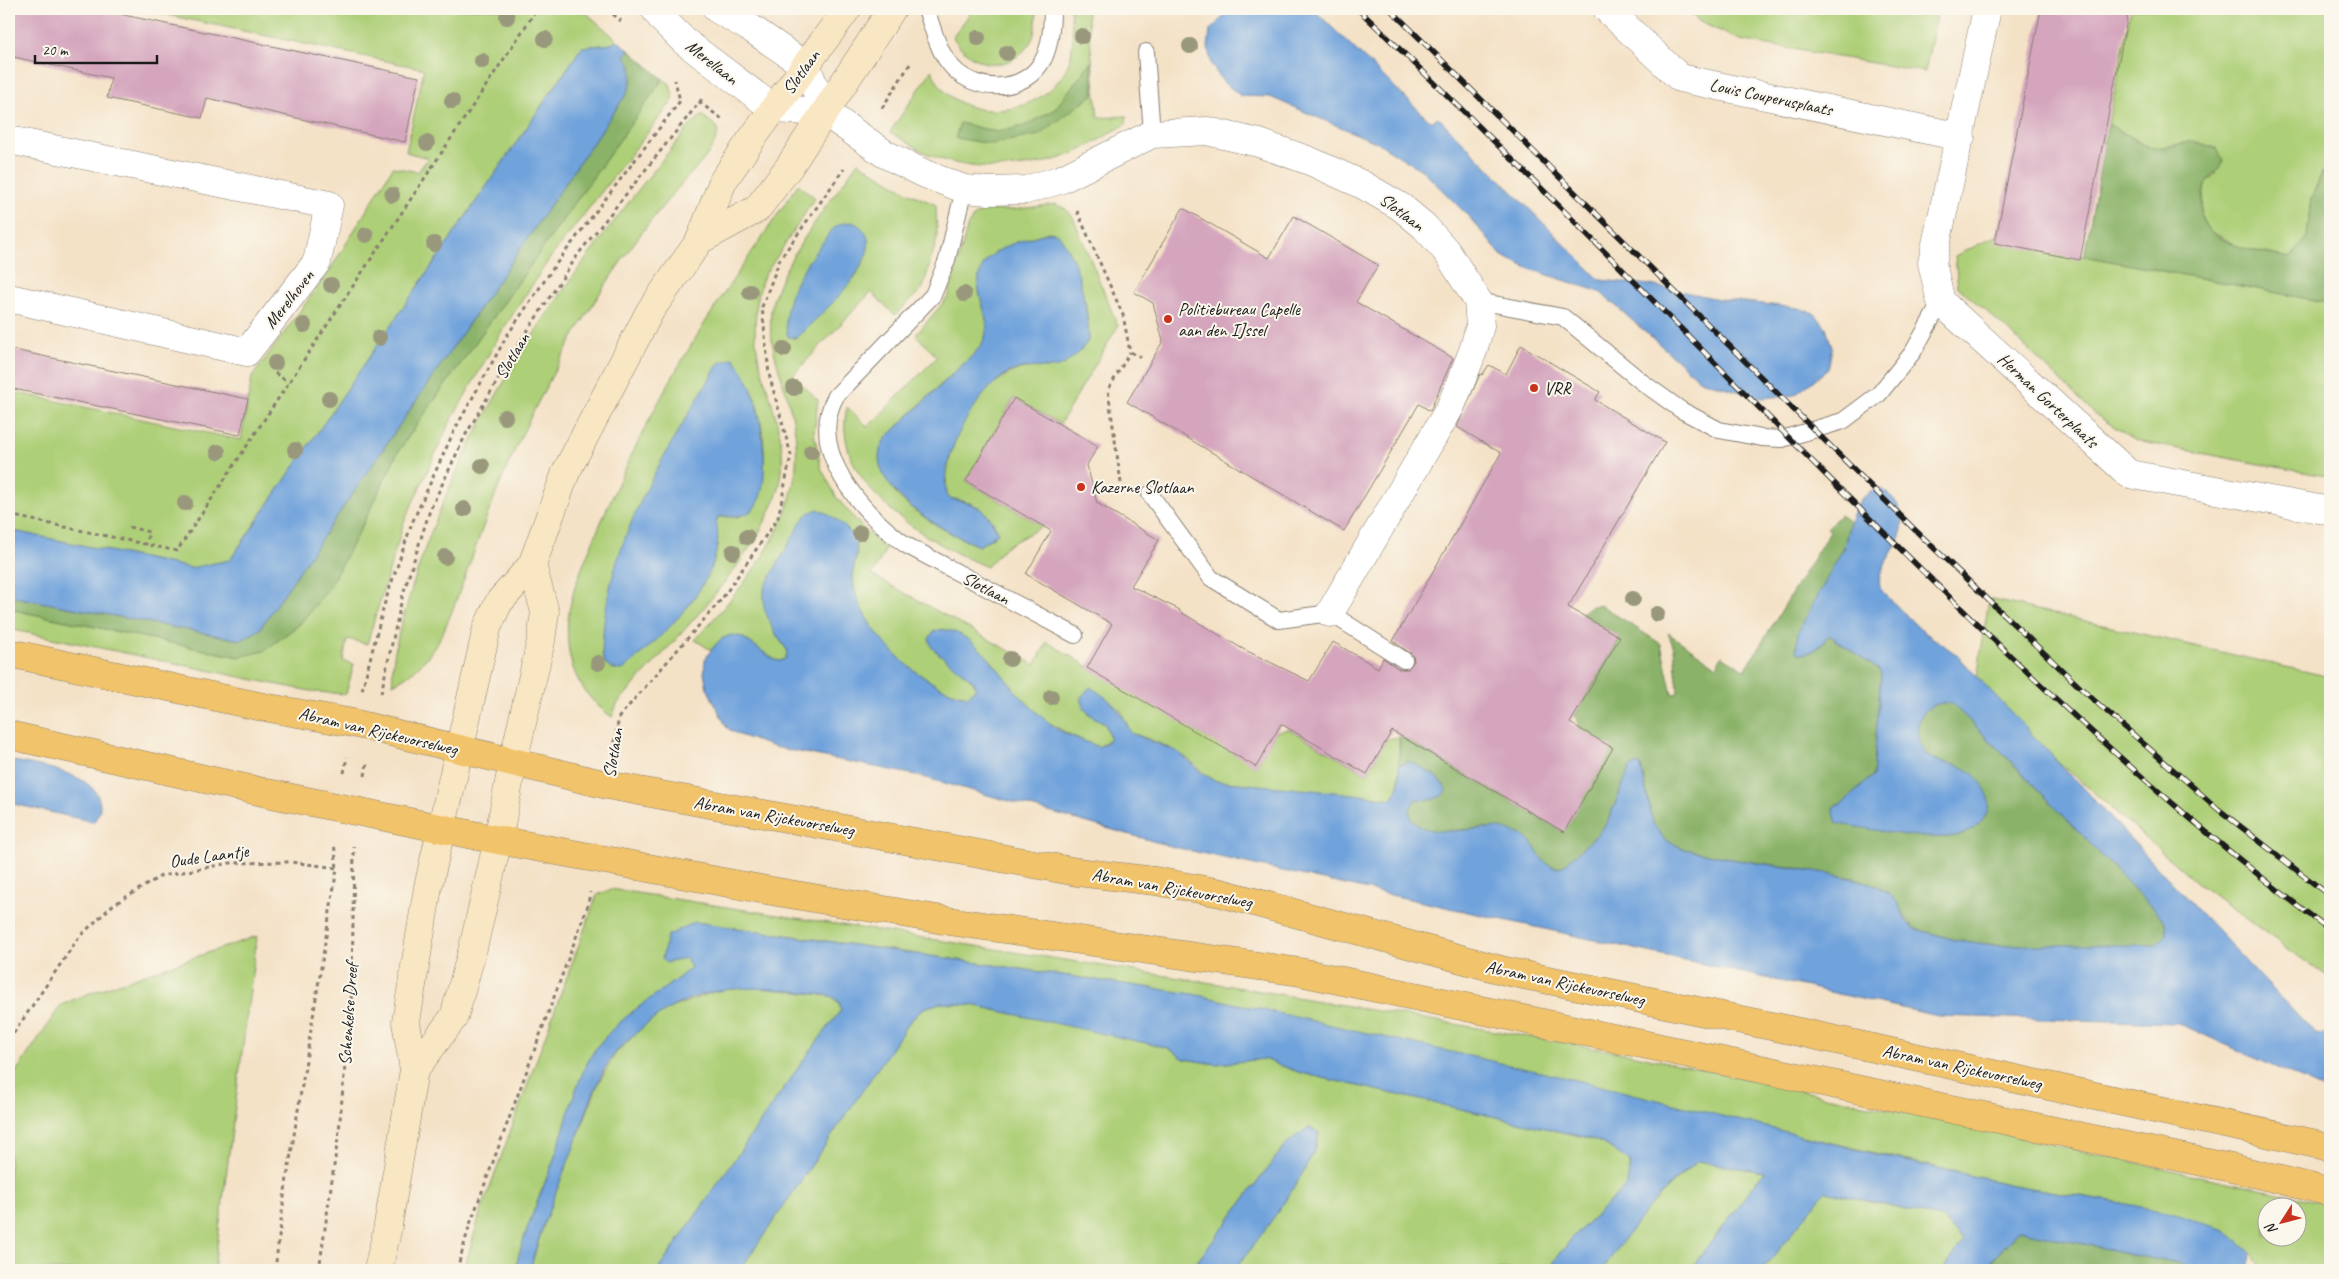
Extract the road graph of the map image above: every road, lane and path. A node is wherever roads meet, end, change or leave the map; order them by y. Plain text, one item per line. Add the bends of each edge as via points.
1 (655, 9) edge
2 (717, 9) edge
3 (848, 9) edge
4 (892, 9) edge
5 (926, 9) edge
6 (1052, 9) edge
7 (1607, 9) edge
8 (1987, 9) edge
9 (684, 41) junction
10 (1146, 52) dead end
11 (914, 58) dead end
12 (806, 66) junction
13 (723, 72) junction
14 (903, 75) dead end
15 (774, 109) junction
16 (825, 112) junction
17 (1152, 134) junction
18 (1961, 137) junction
19 (863, 138) junction
20 (9, 140) edge
21 (1062, 179) junction
22 (964, 189) junction
23 (700, 240) junction
24 (9, 298) edge
25 (1478, 301) junction
26 (1941, 302) junction
27 (1130, 352) junction
28 (1145, 359) dead end
29 (1121, 482) dead end
30 (1150, 494) dead end
31 (2330, 511) edge
32 (129, 528) dead end
33 (146, 545) dead end
34 (532, 565) junction
35 (1330, 612) junction
36 (1075, 635) dead end
37 (9, 653) edge
38 (1404, 660) dead end
39 (363, 726) junction
40 (9, 736) edge
41 (459, 749) junction
42 (368, 758) joint
43 (513, 762) junction
44 (607, 785) junction
45 (349, 809) junction
46 (441, 828) junction
47 (498, 840) junction
48 (594, 859) junction
49 (337, 868) junction
50 (9, 1040) edge
51 (414, 1070) junction
52 (2330, 1147) edge
53 (2330, 1192) edge
54 (276, 1270) edge
55 (319, 1270) edge
56 (378, 1270) edge
57 (457, 1270) edge

1 - 9 street, Merellaan
2 - 12 street
3 - 12 street, Slotlaan
4 - 16 street, Slotlaan
5 - 6 lane via 947,62 962,76 995,88 1011,85 1029,75 1043,59 1049,41
7 - 18 street, Louis Couperusplaats via 1680,78
8 - 18 street
9 - 13 street, Merellaan
9 - 39 path via 670,63 680,101 513,326 454,431 412,522 385,602
10 - 17 lane
11 - 14 path
12 - 15 street, Slotlaan
12 - 16 street
13 - 15 street, Merellaan
13 - 39 path, Slotlaan via 580,253 520,342 465,436 430,510
15 - 16 street
15 - 23 street, Slotlaan via 723,181
16 - 19 street, Slotlaan
16 - 23 street, Slotlaan via 757,209
17 - 21 street, Slotlaan
17 - 25 street, Slotlaan via 1207,131 1258,143 1310,160 1363,185 1424,226 1447,252
18 - 26 street via 1932,263
19 - 22 street, Slotlaan via 885,154 924,174
19 - 44 path, Slotlaan via 780,258 762,307 769,374 791,455 778,518 722,600 619,717
20 - 24 street, Merelhoven via 329,205 317,262 247,352
21 - 22 street, Slotlaan via 1026,190
21 - 27 path via 1123,315
22 - 36 lane, Slotlaan via 948,260 933,295 836,396 829,414 829,444 852,493 884,530 906,545
23 - 34 street, Slotlaan via 650,311 570,464
25 - 26 lane via 1562,317 1681,410 1719,430 1782,439 1843,421 1879,394 1912,352
25 - 35 street, Slotlaan via 1480,326 1474,350 1451,406
26 - 31 street, Herman Gorterplaats via 2129,474
27 - 28 path
27 - 29 path via 1108,390
30 - 35 lane via 1211,578 1279,620
32 - 33 path via 149,532
34 - 41 street, Slotlaan via 499,602 487,628
34 - 43 street via 545,612
35 - 38 lane
37 - 39 main road, Abram van Rijckevorselweg
39 - 41 main road, Abram van Rijckevorselweg
39 - 42 path, Slotlaan
39 - 45 path
40 - 45 main road
41 - 43 main road, Abram van Rijckevorselweg
41 - 46 street, Slotlaan
42 - 45 path, Schenkelse Dreef
43 - 44 main road, Abram van Rijckevorselweg
43 - 47 street
44 - 52 main road, Abram van Rijckevorselweg via 1077,872 1221,893 1505,971
45 - 46 main road
45 - 49 path via 334,836
45 - 55 path, Schenkelse Dreef via 353,857 352,988 339,1131
46 - 47 main road
46 - 51 street via 406,1022
47 - 48 main road
47 - 51 street via 454,1017
48 - 53 main road via 949,921 1300,972 2227,1167
48 - 57 path via 588,905 469,1228
49 - 50 path, Oude Laantje via 291,862 230,863 161,876 113,905 78,937
49 - 54 path via 284,1197
51 - 56 street

